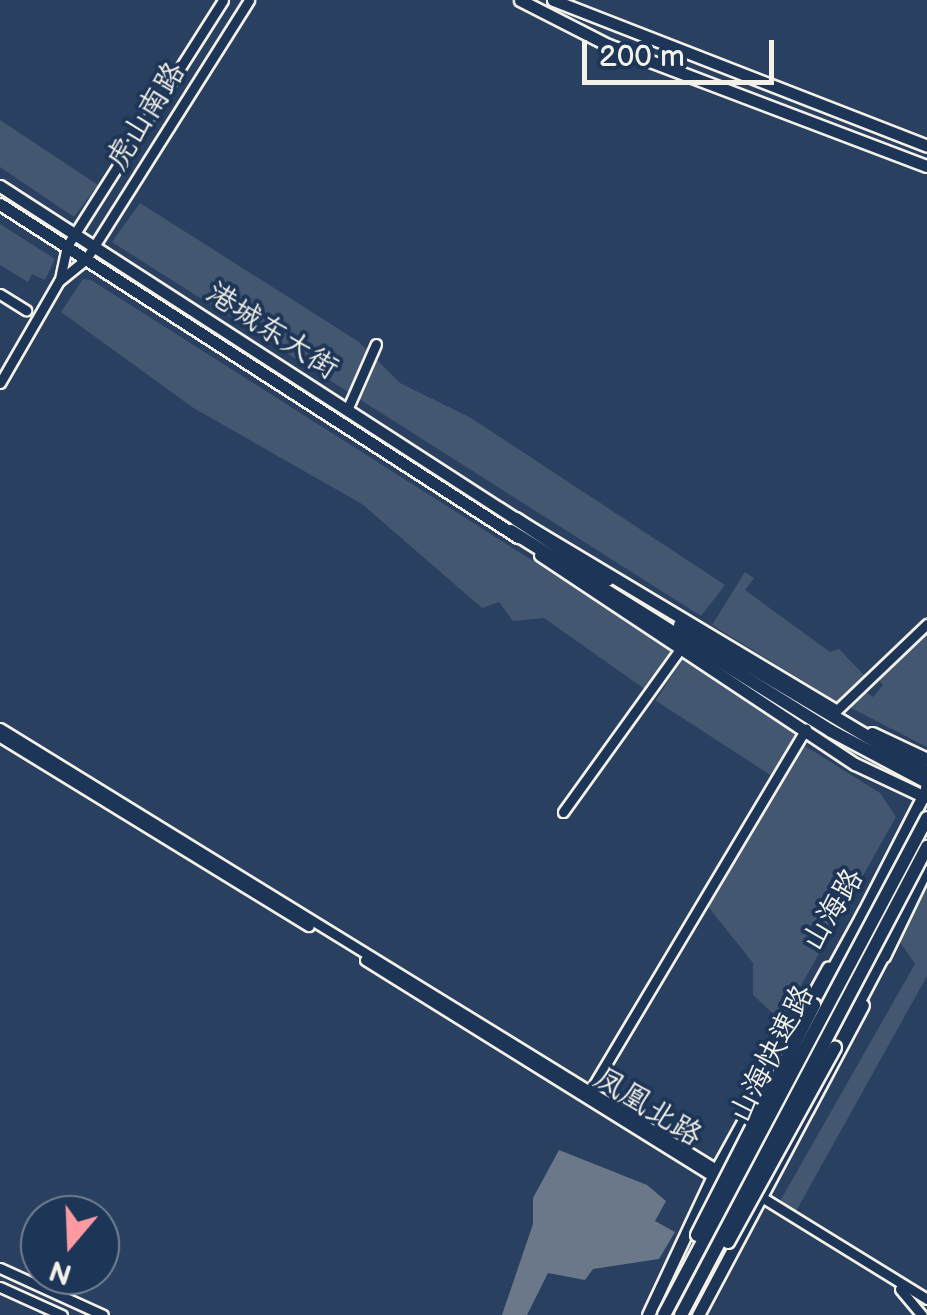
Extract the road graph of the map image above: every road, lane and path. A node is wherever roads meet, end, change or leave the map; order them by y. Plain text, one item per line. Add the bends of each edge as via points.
1 (223, 0) edge
2 (249, 0) edge
3 (520, 0) edge
4 (553, 0) edge
5 (927, 146) edge
6 (927, 166) edge
7 (0, 186) edge
8 (0, 204) edge
9 (75, 234) junction
10 (68, 246) junction
11 (92, 246) junction
12 (86, 259) junction
13 (59, 282) junction
14 (0, 294) edge
15 (26, 310) dead end
16 (376, 344) dead end
17 (0, 384) edge
18 (347, 410) junction
19 (514, 525) junction
20 (927, 624) edge
21 (680, 649) junction
22 (726, 660) junction
23 (836, 711) junction
24 (0, 728) edge
25 (806, 729) junction
26 (0, 737) edge
27 (927, 758) edge
28 (927, 772) edge
29 (926, 791) edge
30 (563, 812) dead end
31 (927, 818) edge
32 (927, 847) edge
33 (927, 867) edge
34 (865, 912) junction
35 (886, 950) junction
36 (590, 1091) junction
37 (715, 1172) junction
38 (763, 1200) junction
39 (853, 1256) junction
40 (0, 1268) edge
41 (0, 1287) edge
42 (927, 1299) edge
43 (62, 1315) edge
44 (103, 1315) edge
45 (648, 1315) edge
46 (663, 1315) edge
47 (680, 1315) edge
48 (688, 1315) edge
49 (698, 1315) edge
50 (922, 1315) edge

1 - 9 street, 虎山南路
2 - 11 street, 虎山南路
3 - 6 main road via 608,45
4 - 5 main road
7 - 9 main road, 港城东大街
8 - 10 main road, 港城东大街
9 - 10 street, 虎山南路
9 - 11 main road, 港城东大街
10 - 12 main road, 港城东大街
10 - 13 street, 虎山南路
11 - 12 street, 虎山南路
11 - 18 main road, 港城东大街
12 - 13 street
12 - 19 main road, 港城东大街
13 - 17 street
14 - 15 street
16 - 18 street
18 - 19 main road, 港城东大街
19 - 21 main road, 港城东大街
19 - 22 highway, 港城东大街
19 - 23 main road, 港城东大街
20 - 23 street
21 - 25 main road, 港城东大街
21 - 30 street
22 - 28 highway, 港城东大街
22 - 29 highway, 港城东大街
23 - 27 main road, 港城东大街
24 - 36 street, 凤凰北路
25 - 29 main road, 港城东大街
25 - 36 street
26 - 37 street, 凤凰北路
29 - 34 main road, 山海路
31 - 46 highway, 山海快速路, bridge
32 - 47 highway, 山海快速路, bridge
33 - 35 main road, 山海路
34 - 37 main road, 山海路 via 804,1006
34 - 46 highway, bridge
35 - 38 main road, 山海路
35 - 48 highway, bridge
36 - 37 street, 凤凰北路
37 - 38 street, 凤凰北路
37 - 45 main road, 山海路
38 - 39 street, 凤凰北路
38 - 49 main road, 山海路
39 - 42 street
39 - 50 street via 902,1290
40 - 44 street
41 - 43 street

